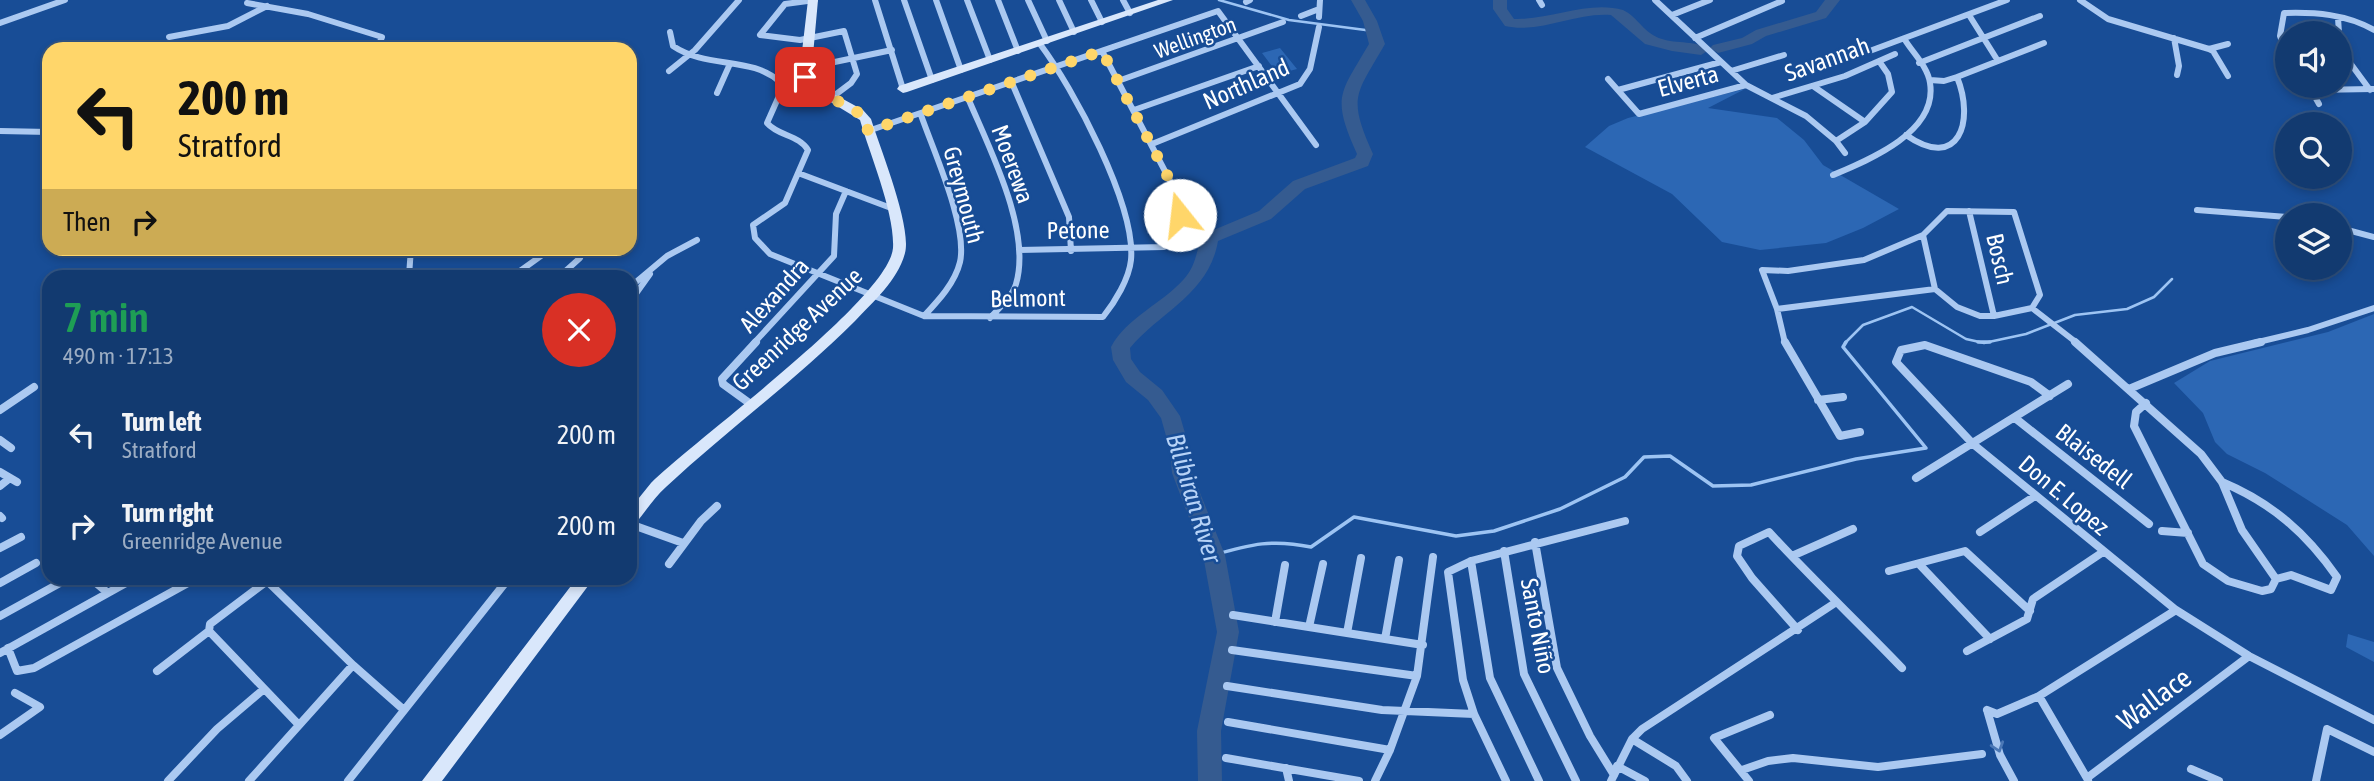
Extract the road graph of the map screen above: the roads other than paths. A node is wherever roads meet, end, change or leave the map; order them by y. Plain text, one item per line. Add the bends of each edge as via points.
1 (65, 0) edge
2 (739, 0) edge
3 (813, 0) edge
4 (874, 0) edge
5 (904, 0) edge
6 (936, 0) edge
7 (967, 0) edge
8 (998, 0) edge
9 (1028, 0) edge
10 (1059, 0) edge
11 (1091, 0) edge
12 (1123, 0) edge
13 (1168, 0) edge
14 (1320, 0) edge
15 (1655, 0) edge
16 (1710, 0) edge
17 (1767, 0) edge
18 (2007, 0) edge
19 (2080, 0) edge
20 (1782, 1) edge
21 (247, 3) dead end
22 (1772, 5) junction
23 (267, 6) junction
24 (1319, 9) junction
25 (1130, 13) junction
26 (1672, 15) junction
27 (1969, 15) junction
28 (1301, 16) dead end
29 (2040, 16) dead end
30 (1319, 17) dead end
31 (2338, 18) junction
32 (2283, 21) edge
33 (2338, 21) edge
34 (1102, 22) junction
35 (1283, 22) dead end
36 (0, 23) edge
37 (1319, 27) dead end
38 (2374, 30) edge
39 (670, 32) dead end
40 (1074, 32) junction
41 (169, 37) dead end
42 (1983, 37) junction
43 (809, 38) junction
44 (1238, 38) junction
45 (1695, 38) junction
46 (2174, 38) junction
47 (1905, 40) junction
48 (380, 42) edge
49 (1043, 42) junction
50 (2044, 43) dead end
51 (2228, 44) dead end
52 (2209, 49) junction
53 (891, 50) junction
54 (1018, 51) junction
55 (1102, 51) junction
56 (1867, 52) dead end
57 (1895, 54) dead end
58 (687, 55) junction
59 (1784, 55) dead end
60 (852, 58) junction
61 (990, 60) junction
62 (1879, 61) junction
63 (1998, 61) junction
64 (1721, 62) junction
65 (1919, 63) junction
66 (2352, 64) edge
67 (729, 66) junction
68 (1259, 66) junction
69 (1058, 67) junction
70 (806, 68) junction
71 (961, 70) junction
72 (669, 71) dead end
73 (1731, 71) junction
74 (2177, 75) dead end
75 (2228, 76) dead end
76 (1957, 78) junction
77 (1608, 79) dead end
78 (932, 80) junction
79 (1930, 80) junction
80 (1118, 81) junction
81 (1012, 83) junction
82 (807, 84) junction
83 (1746, 85) junction
84 (1814, 86) junction
85 (903, 89) joint
86 (1618, 89) junction
87 (2352, 89) edge
88 (2372, 89) edge
89 (718, 93) dead end
90 (1278, 93) junction
91 (779, 96) junction
92 (831, 97) junction
93 (968, 98) junction
94 (2316, 98) edge
95 (1771, 99) junction
96 (2319, 104) dead end
97 (1134, 110) junction
98 (921, 115) junction
99 (1865, 122) junction
100 (868, 131) junction
101 (1, 132) edge
102 (42, 132) edge
103 (1906, 135) junction
104 (1836, 141) junction
105 (1152, 144) junction
106 (1316, 145) dead end
107 (1845, 153) dead end
108 (798, 173) junction
109 (1833, 175) dead end
110 (846, 191) junction
111 (891, 208) junction
112 (2197, 210) dead end
113 (1969, 211) junction
114 (2275, 216) edge
115 (2352, 231) edge
116 (1923, 235) junction
117 (2374, 237) edge
118 (697, 240) dead end
119 (1131, 249) junction
120 (1019, 250) junction
121 (1071, 251) junction
122 (542, 256) edge
123 (580, 258) dead end
124 (656, 264) junction
125 (524, 270) edge
126 (567, 270) edge
127 (820, 274) junction
128 (637, 281) edge
129 (1935, 289) junction
130 (637, 292) edge
131 (872, 296) junction
132 (2032, 308) junction
133 (2374, 308) edge
134 (1777, 309) junction
135 (924, 316) junction
136 (1994, 316) junction
137 (990, 318) junction
138 (2068, 384) dead end
139 (34, 387) dead end
140 (2129, 388) junction
141 (2050, 396) junction
142 (1843, 397) dead end
143 (1818, 400) junction
144 (2146, 403) junction
145 (752, 405) junction
146 (2, 406) edge
147 (2015, 418) junction
148 (1860, 432) dead end
149 (1, 442) edge
150 (1973, 444) junction
151 (11, 448) dead end
152 (0, 472) edge
153 (1916, 478) dead end
154 (2222, 482) junction
155 (0, 486) edge
156 (2035, 496) junction
157 (717, 506) dead end
158 (637, 512) edge
159 (1625, 521) dead end
160 (2149, 524) dead end
161 (637, 525) edge
162 (1853, 529) dead end
163 (2162, 531) dead end
164 (1980, 532) dead end
165 (2188, 533) junction
166 (20, 537) dead end
167 (1535, 542) junction
168 (683, 544) junction
169 (0, 548) edge
170 (1504, 551) junction
171 (2103, 552) junction
172 (1792, 556) junction
173 (1433, 557) dead end
174 (1361, 558) dead end
175 (1399, 560) dead end
176 (1471, 561) junction
177 (36, 563) dead end
178 (669, 564) dead end
179 (1323, 564) dead end
180 (1919, 564) junction
181 (1285, 565) dead end
182 (1889, 571) dead end
183 (2276, 579) junction
184 (0, 583) edge
185 (56, 585) edge
186 (98, 585) edge
187 (122, 585) edge
188 (184, 585) edge
189 (258, 585) edge
190 (272, 585) edge
191 (503, 585) edge
192 (581, 585) edge
193 (108, 593) junction
194 (1835, 603) junction
195 (2176, 610) junction
196 (2030, 611) junction
197 (1233, 615) dead end
198 (0, 616) edge
199 (1275, 622) junction
200 (1309, 627) junction
201 (1798, 630) junction
202 (209, 631) junction
203 (1347, 633) junction
204 (1385, 639) junction
205 (1990, 639) junction
206 (1423, 645) junction
207 (4, 650) edge
208 (1232, 650) dead end
209 (1967, 651) dead end
210 (2249, 656) junction
211 (353, 665) junction
212 (1902, 668) dead end
213 (157, 671) dead end
214 (1417, 676) junction
215 (1227, 686) dead end
216 (264, 689) junction
217 (15, 693) dead end
218 (2039, 696) junction
219 (404, 710) junction
220 (1404, 712) junction
221 (1474, 714) junction
222 (1770, 715) dead end
223 (2374, 720) edge
224 (1228, 722) dead end
225 (298, 724) junction
226 (0, 735) edge
227 (1632, 739) junction
228 (1390, 750) junction
229 (2374, 752) edge
230 (1982, 754) dead end
231 (1226, 758) dead end
232 (1286, 768) junction
233 (2191, 769) dead end
234 (1742, 770) junction
235 (1614, 777) edge
236 (2087, 780) edge
237 (168, 781) edge
238 (249, 781) edge
239 (348, 781) edge
240 (431, 781) edge
241 (1289, 781) edge
242 (1359, 781) edge
243 (1375, 781) edge
244 (1506, 781) edge
245 (1539, 781) edge
246 (1576, 781) edge
247 (1645, 781) edge
248 (1687, 781) edge
249 (1749, 781) edge
250 (2014, 781) edge
251 (2220, 781) edge
252 (2315, 781) edge

1 - 36 street
2 - 58 street
3 - 43 street
3 - 43 street via 785,4 760,35
4 - 53 street
5 - 78 street
6 - 71 street
7 - 61 street
8 - 54 street
9 - 49 street, Belmont
10 - 40 street
11 - 34 street
12 - 25 street
13 - 25 street
14 - 24 street
15 - 26 street
16 - 26 street
17 - 22 street
18 - 27 street
19 - 46 street via 2108,19
20 - 22 street
21 - 23 street
22 - 45 street
23 - 41 street via 228,26
23 - 48 street via 308,13 382,37
24 - 28 street
24 - 30 street
25 - 34 street
26 - 45 street
27 - 42 street
27 - 47 street
29 - 42 street
31 - 32 street via 2284,13
31 - 33 street
31 - 38 street
34 - 40 street
35 - 44 street, Wellington
37 - 90 street, Northland via 1306,79
39 - 58 street via 673,46
40 - 49 street
42 - 63 street
42 - 65 street
43 - 60 street via 844,31
43 - 70 street
44 - 55 street via 1218,11
44 - 68 street
44 - 80 street, Wellington
45 - 64 street
46 - 52 street
46 - 74 street
47 - 56 street
47 - 65 street
49 - 54 street
49 - 69 street, Belmont
50 - 63 street
51 - 52 street
52 - 75 street
53 - 60 street
53 - 85 street
54 - 61 street
55 - 69 street
55 - 80 street, Petone
57 - 62 street, Savannah
58 - 67 street
58 - 72 street
59 - 73 street
60 - 70 street
60 - 92 street via 855,78
61 - 71 street
62 - 84 street, Savannah
62 - 99 street via 1892,92
63 - 76 street
64 - 73 street
64 - 86 street
65 - 79 street
66 - 88 street
67 - 89 street
67 - 91 street via 769,71 780,82
68 - 90 street
68 - 97 street
69 - 81 street
69 - 119 street, Belmont via 1115,182
70 - 82 street
71 - 78 street
73 - 83 street
76 - 79 street
76 - 103 street via 1966,104 1963,124 1950,146 1933,151
77 - 86 street
78 - 85 street
79 - 103 street via 1929,107 1923,120
80 - 97 street, Petone
81 - 93 street
81 - 121 street via 1069,217
82 - 91 street
82 - 92 street, Greenridge Avenue
83 - 86 street, Elverta via 1639,114
83 - 95 street
84 - 95 street, Savannah
84 - 99 street
87 - 88 street
90 - 105 street, Northland
90 - 106 street
91 - 108 street via 768,123 804,143 808,150
92 - 100 street, Greenridge Avenue via 859,113
93 - 98 street
93 - 120 street, Moerewa via 1011,209
94 - 96 street
95 - 104 street via 1806,116
97 - 105 street, Petone
98 - 100 street
98 - 135 street, Greymouth via 958,232 961,259 951,284
99 - 104 street
100 - 111 street, Greenridge Avenue
101 - 102 street
103 - 109 street via 1868,160
104 - 107 street
105 - 119 street, Petone via 1178,196 1183,234 1164,247
108 - 110 street
108 - 127 street, Belmont via 785,203 753,225 752,231 770,254
110 - 111 street
110 - 127 street, Alexandra via 834,220 834,256
111 - 131 street, Greenridge Avenue via 900,239 897,262
112 - 114 street
113 - 116 street via 1947,211
113 - 132 street via 2014,212 2040,295
113 - 136 street, Bosch
115 - 117 street
116 - 129 street
116 - 134 street via 1864,260 1788,271 1762,270
118 - 124 street
119 - 121 street, Petone
119 - 137 street, Belmont via 1115,302 1103,317
120 - 121 street, Petone
120 - 137 street, Moerewa via 1016,285
122 - 125 street
123 - 126 street
124 - 128 street
124 - 130 street
127 - 131 street, Belmont
127 - 145 street, Alexandra via 722,379
129 - 134 street
129 - 136 street via 1957,307
131 - 135 street, Belmont
131 - 145 street, Greenridge Avenue
132 - 136 street
132 - 140 street
133 - 140 street via 2215,353
134 - 143 street via 1786,347
135 - 137 street, Belmont
138 - 141 street
139 - 146 street
140 - 144 street
141 - 147 street
141 - 150 street, Don E. Lopez via 2031,382 1925,345 1901,350 1896,362
142 - 143 street
143 - 148 street via 1840,436
144 - 154 street via 2200,454
144 - 165 street via 2136,412 2134,426
145 - 158 street, Greenridge Avenue via 658,484
147 - 150 street
147 - 160 street, Blaisedell
149 - 151 street
150 - 153 street
150 - 156 street, Don E. Lopez
152 - 155 street via 14,480
154 - 183 street via 2242,530
154 - 183 street via 2256,495 2280,513 2317,547 2337,577 2331,590 2291,575
156 - 164 street
156 - 171 street, Don E. Lopez
157 - 168 street
159 - 167 street
161 - 168 street
162 - 172 street
163 - 165 street
165 - 183 street via 2203,564 2228,581 2262,591 2271,589
166 - 169 street
167 - 170 street
167 - 235 street via 1557,668
168 - 178 street
170 - 176 street
170 - 246 street, Santo Niño via 1524,674
171 - 195 street, Don E. Lopez
171 - 196 street via 2039,594
172 - 194 street
172 - 201 street via 1769,532 1737,551 1752,579
173 - 206 street
174 - 203 street
175 - 204 street
176 - 221 street via 1448,572 1463,680
176 - 245 street via 1490,678
177 - 184 street
179 - 200 street
180 - 182 street
180 - 196 street via 1965,551
180 - 205 street
181 - 199 street
185 - 198 street
186 - 193 street
187 - 193 street
188 - 207 street via 34,668 17,671
189 - 202 street via 209,624
190 - 211 street
191 - 219 street
192 - 240 street
193 - 207 street
194 - 201 street
194 - 212 street
195 - 210 street, Don E. Lopez
195 - 218 street
196 - 205 street via 2026,619
197 - 199 street
199 - 200 street
200 - 203 street
201 - 227 street
202 - 213 street
202 - 216 street
203 - 204 street
204 - 206 street
205 - 209 street
206 - 214 street
208 - 214 street
210 - 223 street, Don E. Lopez
210 - 236 street, Wallace
211 - 219 street
211 - 225 street
214 - 220 street
215 - 220 street
216 - 225 street
216 - 237 street via 216,729
217 - 226 street via 40,707
218 - 236 street
218 -> 250 street via 1997,714 1987,710 2000,755
219 - 239 street
220 - 221 street
220 - 228 street
221 - 244 street
222 - 234 street via 1714,738
224 - 228 street
225 - 238 street
227 - 235 street
227 - 248 street via 1676,766
228 - 243 street
229 - 252 street via 2327,729
230 - 234 street via 1878,767 1793,758
231 - 232 street
232 - 241 street
232 - 242 street
233 - 251 street
234 - 249 street
235 - 247 street

